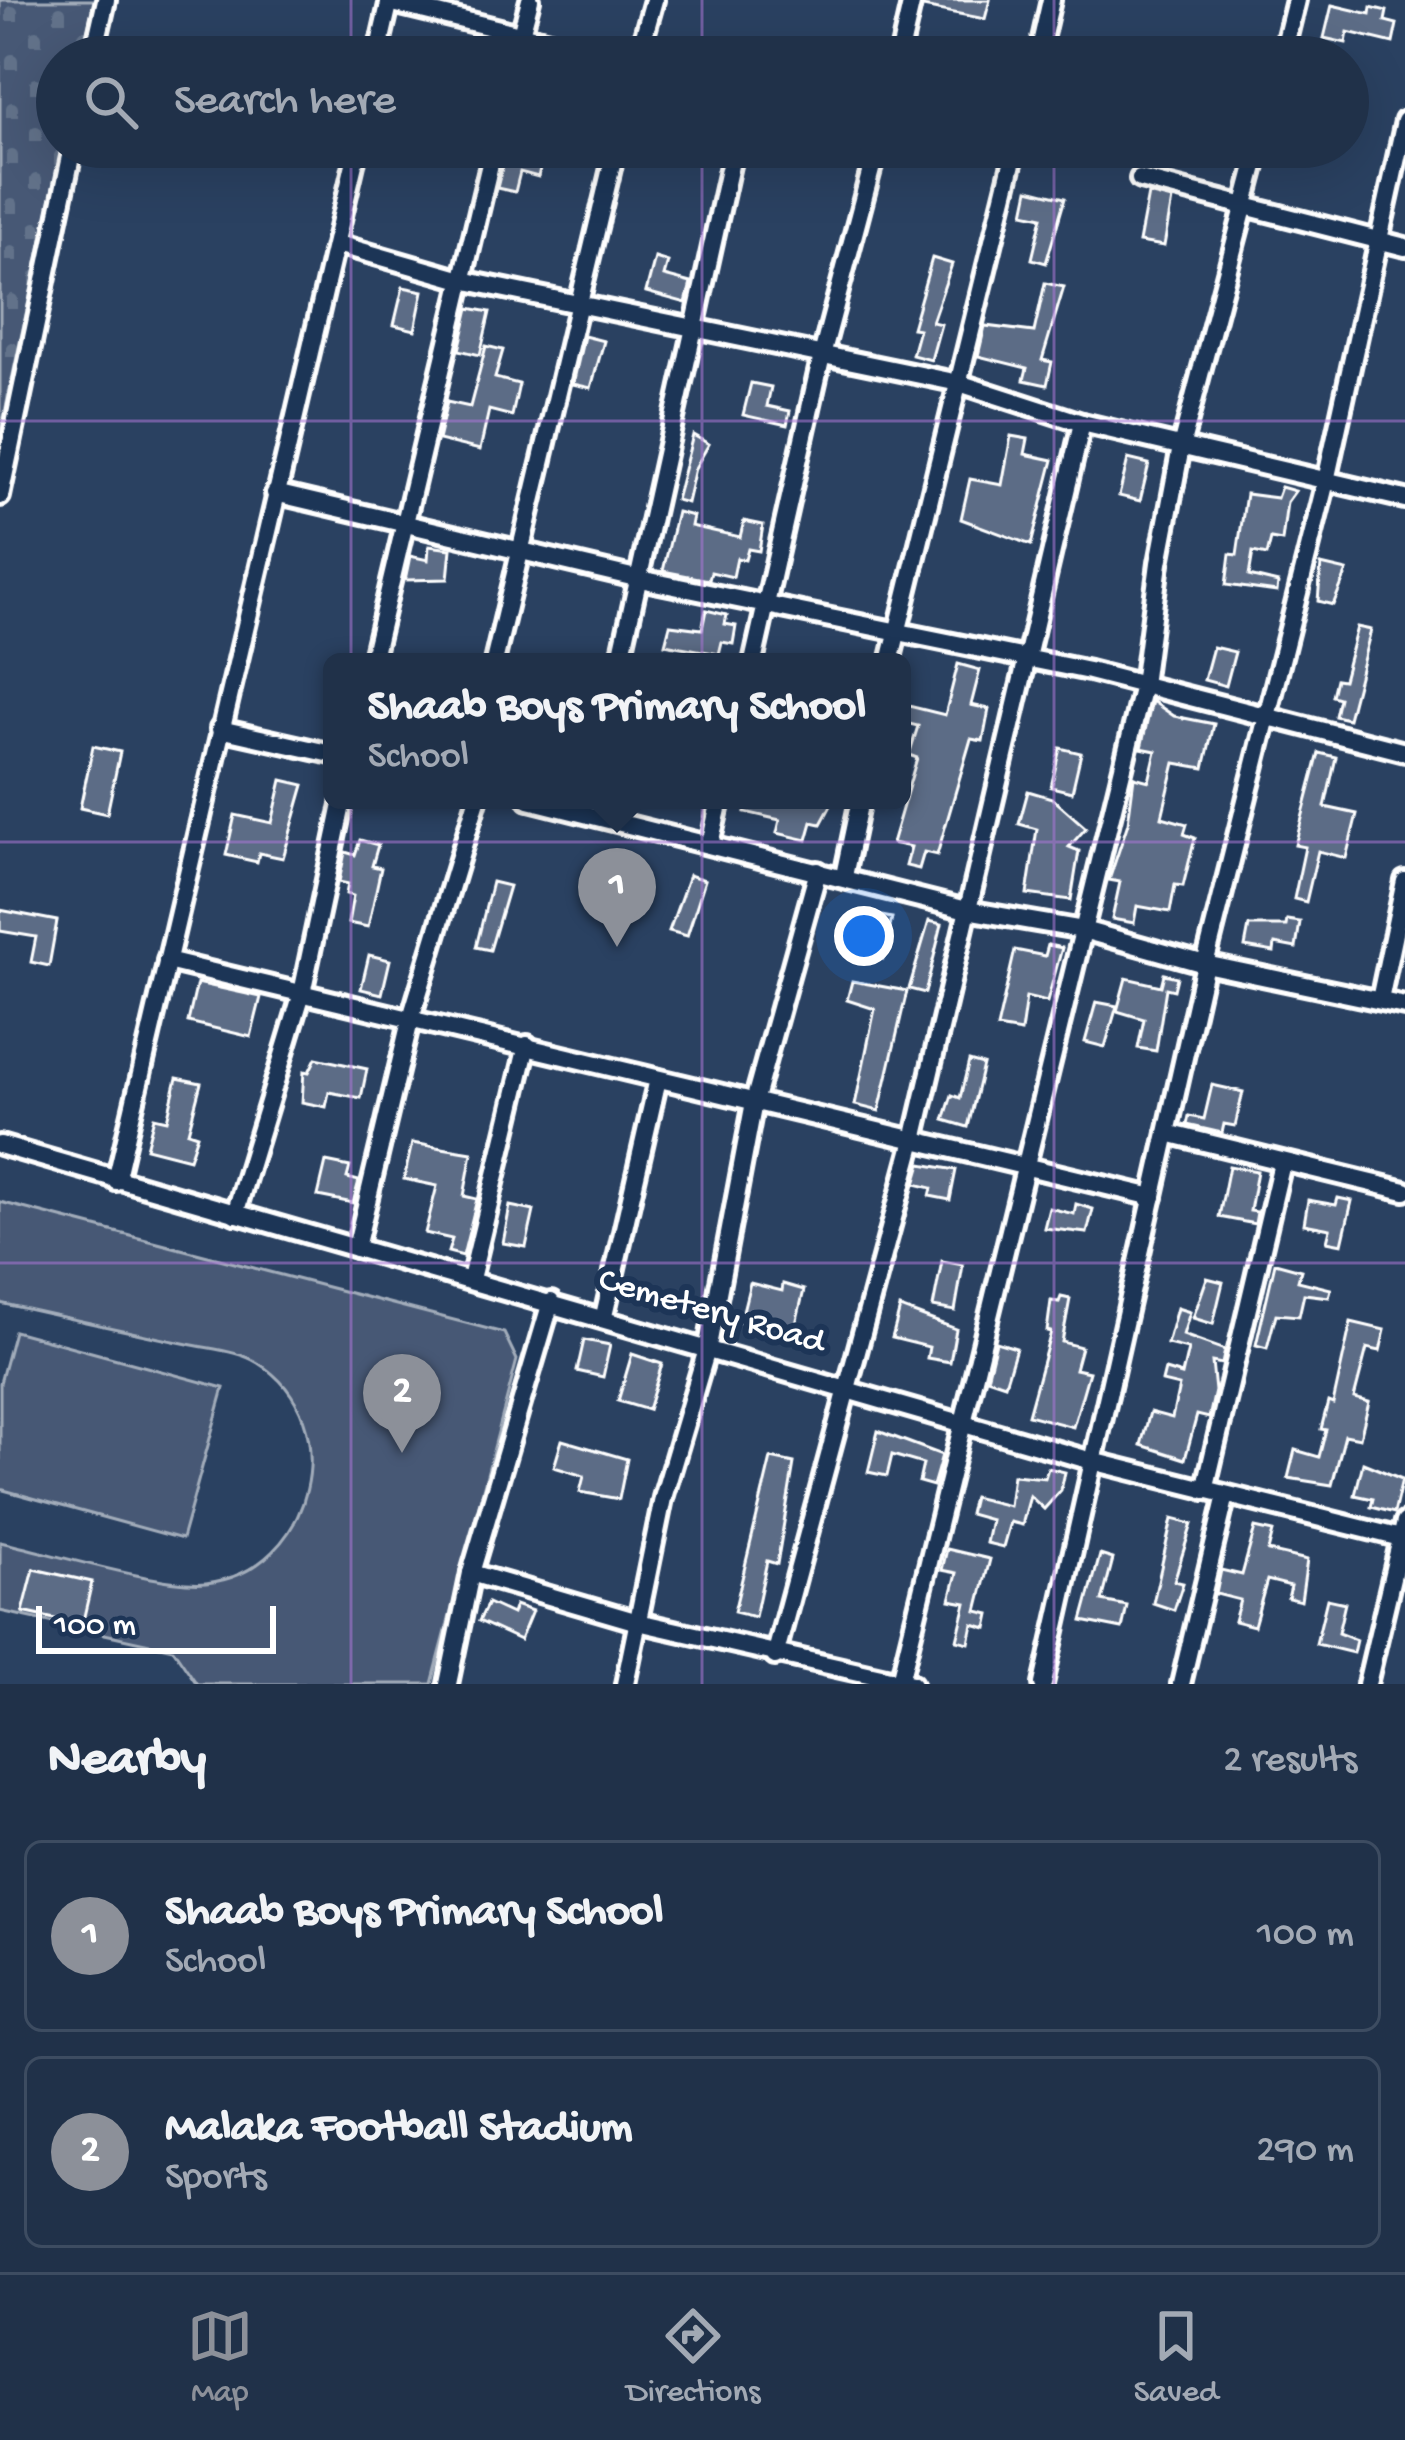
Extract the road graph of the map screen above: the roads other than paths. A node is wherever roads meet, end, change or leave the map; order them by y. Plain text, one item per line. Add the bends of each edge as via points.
1 (106, 0) edge
2 (530, 0) edge
3 (654, 0) edge
4 (913, 0) edge
5 (1051, 0) edge
6 (1296, 0) edge
7 (389, 1) edge
8 (521, 34) junction
9 (98, 36) edge
10 (382, 36) edge
11 (529, 36) edge
12 (644, 36) edge
13 (904, 36) edge
14 (1042, 36) edge
15 (1287, 36) edge
16 (1405, 121) edge
17 (69, 168) edge
18 (353, 168) edge
19 (489, 168) edge
20 (611, 168) edge
21 (730, 168) edge
22 (871, 168) edge
23 (1011, 168) edge
24 (1255, 168) edge
25 (1140, 179) dead end
26 (1246, 205) junction
27 (1377, 242) junction
28 (337, 244) junction
29 (1405, 247) edge
30 (462, 280) junction
31 (578, 304) junction
32 (696, 328) junction
33 (822, 355) junction
34 (959, 383) junction
35 (1082, 423) junction
36 (1181, 448) junction
37 (1326, 481) junction
38 (274, 493) junction
39 (0, 496) edge
40 (1405, 499) edge
41 (408, 526) junction
42 (519, 551) junction
43 (640, 579) junction
44 (767, 603) junction
45 (897, 632) junction
46 (374, 653) edge
47 (496, 653) edge
48 (622, 653) edge
49 (755, 653) edge
50 (892, 653) edge
51 (1023, 661) junction
52 (1143, 685) junction
53 (1267, 720) junction
54 (220, 729) junction
55 (323, 752) edge
56 (1405, 752) edge
57 (341, 809) edge
58 (474, 809) edge
59 (595, 809) edge
60 (718, 809) edge
61 (858, 809) edge
62 (710, 844) junction
63 (818, 871) junction
64 (844, 876) junction
65 (1405, 881) edge
66 (967, 910) junction
67 (1083, 930) junction
68 (167, 961) junction
69 (1205, 964) junction
70 (302, 993) junction
71 (1380, 1000) junction
72 (1405, 1006) edge
73 (410, 1021) junction
74 (527, 1045) junction
75 (658, 1079) junction
76 (754, 1102) junction
77 (1167, 1133) junction
78 (914, 1140) junction
79 (0, 1145) edge
80 (1282, 1163) junction
81 (1027, 1168) junction
82 (116, 1181) junction
83 (1405, 1191) edge
84 (1153, 1197) junction
85 (235, 1214) junction
86 (356, 1248) junction
87 (471, 1279) junction
88 (551, 1302) junction
89 (604, 1316) junction
90 (708, 1346) junction
91 (848, 1388) junction
92 (962, 1421) junction
93 (1091, 1461) junction
94 (1205, 1490) junction
95 (1226, 1495) junction
96 (1404, 1533) edge
97 (471, 1574) junction
98 (638, 1622) junction
99 (776, 1656) junction
100 (870, 1678) edge
101 (906, 1682) edge
102 (448, 1684) edge
103 (625, 1684) edge
104 (1043, 1684) edge
105 (1181, 1684) edge
106 (1367, 1684) edge

1 - 9 street
2 - 8 street
3 - 12 street
4 - 13 street
5 - 14 street
6 - 15 street
7 - 8 street
7 - 10 street
8 - 11 street
16 - 27 street
17 - 39 street
18 - 28 street
19 - 30 street
20 - 31 street
21 - 32 street
22 - 33 street
23 - 34 street
24 - 26 street
25 - 26 street
26 - 27 street
26 - 36 street
27 - 29 street
27 - 37 street
28 - 30 street
28 - 38 street
30 - 31 street
30 - 41 street
31 - 32 street
31 - 42 street
32 - 33 street
32 - 43 street
33 - 34 street
33 - 44 street
34 - 35 street
34 - 45 street
35 - 36 street
35 - 51 street
36 - 37 street
36 - 52 street
37 - 40 street
37 - 53 street
38 - 41 street
38 - 54 street
41 - 42 street
41 - 46 street
42 - 43 street
42 - 47 street
43 - 44 street
43 - 48 street
44 - 45 street
44 - 49 street
45 - 50 street
45 - 51 street
51 - 52 street
51 - 66 street
52 - 53 street
52 - 67 street
53 - 56 street
53 - 69 street
54 - 55 street
54 - 68 street
57 - 70 street
58 - 73 street
59 - 62 street
60 - 62 street
61 - 64 street
62 - 63 street
63 - 64 street
63 - 76 street
64 - 66 street
65 - 71 street
66 - 67 street
66 - 78 street
67 - 69 street
67 - 81 street
68 - 70 street
68 - 82 street
69 - 71 street
69 - 77 street
70 - 73 street
70 - 85 street
71 - 72 street
73 - 74 street
73 - 86 street
74 - 75 street
74 - 87 street
75 - 76 street
75 - 89 street
76 - 78 street
76 - 90 street
77 - 80 street
77 - 84 street
78 - 81 street
78 - 91 street
79 - 82 street, Cemetery Road
80 - 83 street
80 - 94 street
81 - 84 street
81 - 92 street
82 - 85 street, Cemetery Road
84 - 93 street
85 - 86 street, Cemetery Road
86 - 87 street, Cemetery Road
87 - 88 street, Cemetery Road
88 - 89 street, Cemetery Road
88 - 97 street
89 - 90 street, Cemetery Road
90 - 91 street, Cemetery Road
90 - 98 street via 663,1498
91 - 92 street, Cemetery Road
91 - 99 street
92 - 93 street, Cemetery Road
92 - 101 street
93 - 94 street, Cemetery Road
93 - 104 street
94 - 95 street, Cemetery Road
95 - 96 street, Cemetery Road
95 - 105 street
96 - 106 street
97 - 98 street
97 - 102 street
98 - 99 street
98 - 103 street
99 - 100 street
100 - 101 street

